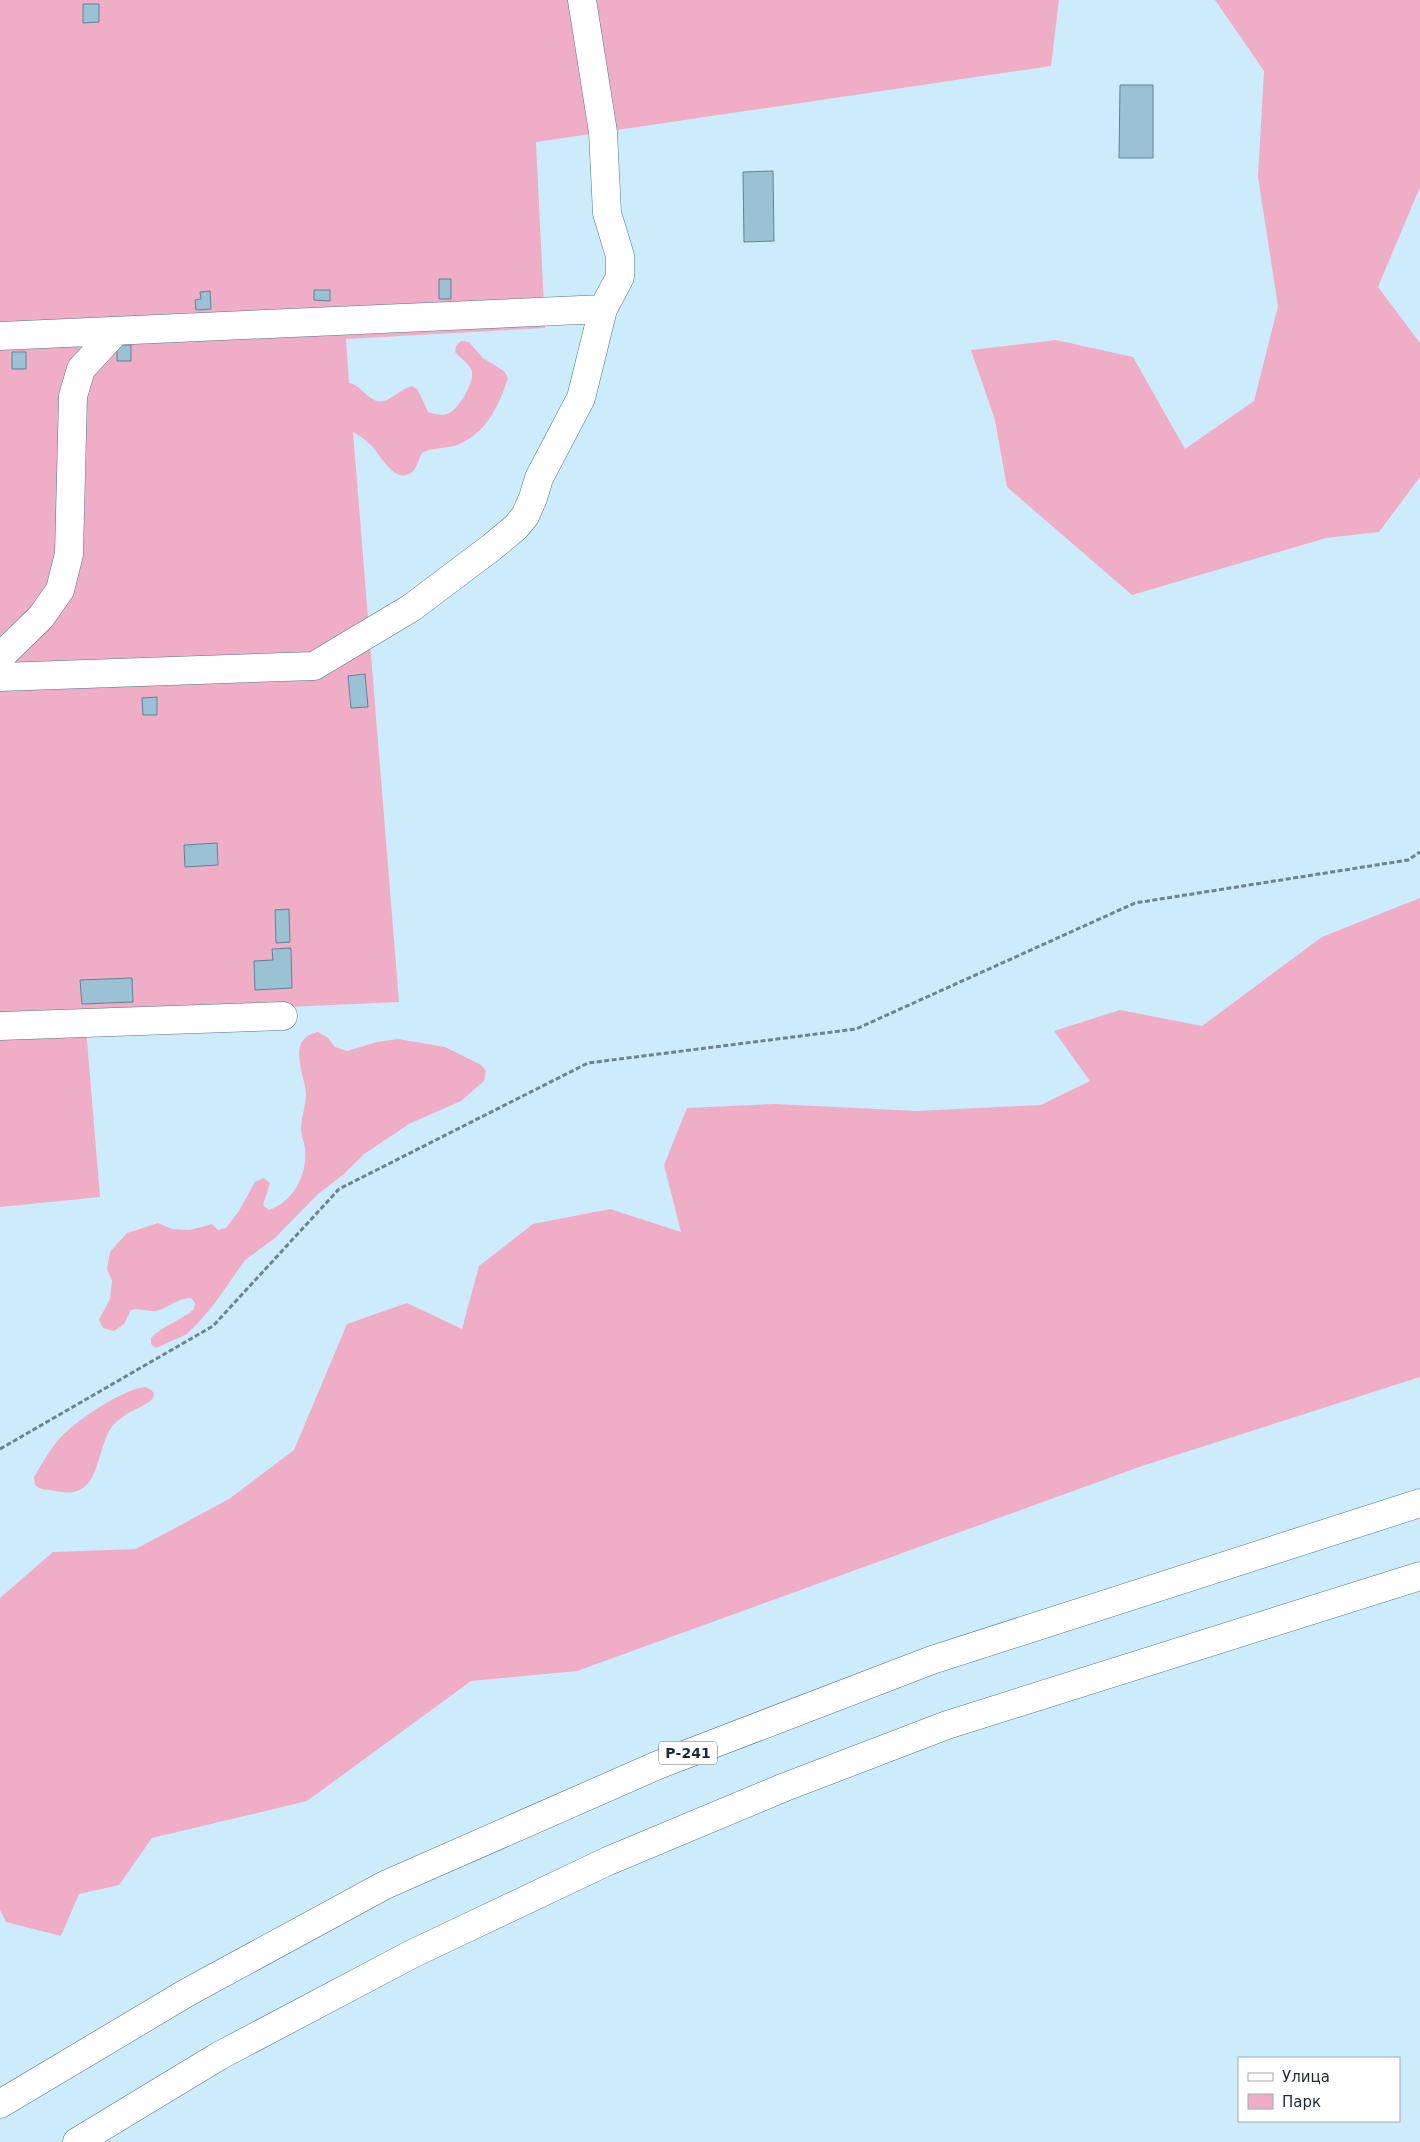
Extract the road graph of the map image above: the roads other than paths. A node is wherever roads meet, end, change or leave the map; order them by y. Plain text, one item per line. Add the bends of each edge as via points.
1 (582, 0) edge
2 (604, 309) junction
3 (116, 331) junction
4 (0, 336) edge
5 (0, 657) edge
6 (0, 677) edge
7 (283, 1016) dead end
8 (0, 1026) edge
9 (1420, 1503) edge
10 (1420, 1576) edge
11 (0, 2104) edge
12 (77, 2142) edge

1 - 2 main road via 603,132 608,213 620,256 620,277
2 - 3 main road
2 - 6 main road via 581,398 539,478 525,516 492,547 411,608 314,666
3 - 4 main road
3 - 5 main road via 81,369 73,396 69,554 60,590 41,616
7 - 8 main road
9 - 11 main road, Р-241 via 932,1660 658,1765 385,1884 188,1992
10 - 12 main road via 947,1725 785,1787 617,1857 404,1958 219,2056

